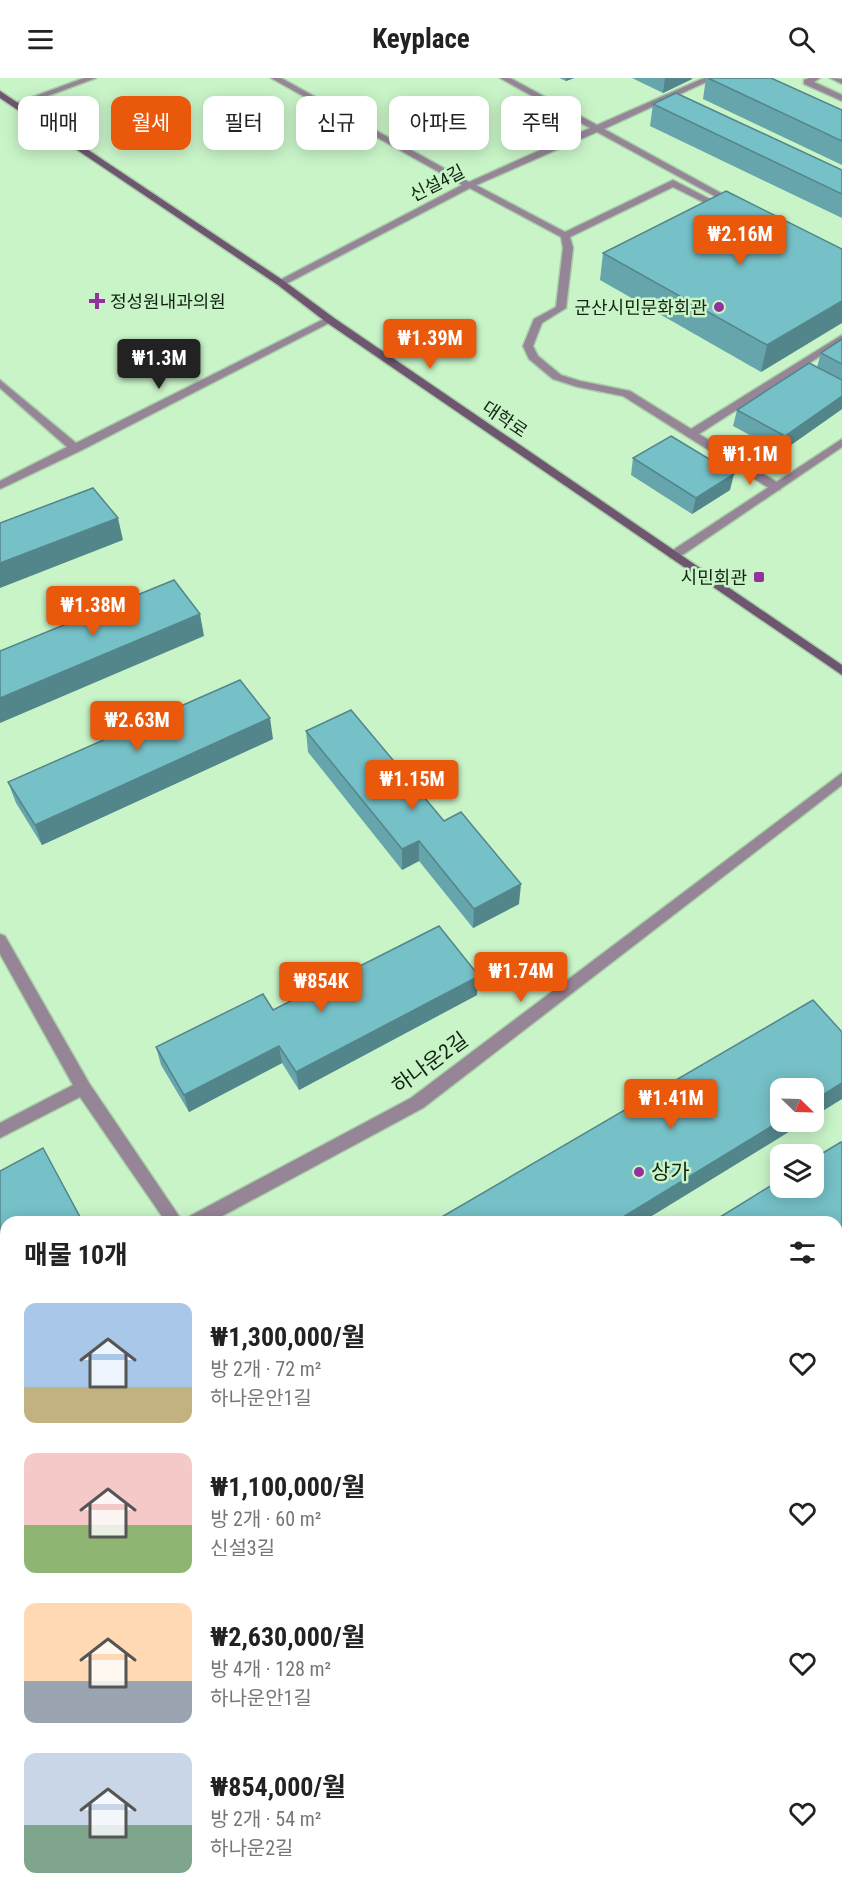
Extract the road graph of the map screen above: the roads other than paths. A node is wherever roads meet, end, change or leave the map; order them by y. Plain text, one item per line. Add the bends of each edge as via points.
1 (92, 78) edge
2 (275, 78) edge
3 (504, 78) edge
4 (711, 78) edge
5 (816, 78) edge
6 (834, 78) edge
7 (842, 82) edge
8 (0, 94) edge
9 (842, 98) edge
10 (15, 105) junction
11 (596, 129) junction
12 (469, 185) junction
13 (565, 236) junction
14 (281, 283) junction
15 (330, 320) junction
16 (842, 338) edge
17 (0, 383) edge
18 (691, 434) junction
19 (842, 442) edge
20 (76, 449) junction
21 (0, 485) edge
22 (776, 487) junction
23 (674, 555) junction
24 (842, 671) edge
25 (842, 778) edge
26 (0, 940) edge
27 (83, 1088) junction
28 (0, 1131) edge
29 (171, 1216) edge
30 (207, 1216) edge

1 - 10 street
2 - 12 street
3 - 11 street
4 - 11 street, 신설4길
5 - 9 street via 807,82
6 - 7 street
8 - 10 street, 대학로
10 - 14 street, 대학로
11 - 12 street, 신설4길
11 - 13 street via 738,211 673,183
12 - 13 street
12 - 14 street, 신설4길
13 - 18 street via 568,248 561,308 538,321 528,346 533,357 557,377 597,390 626,393
14 - 15 street, 대학로
15 - 20 street
15 - 23 street, 대학로
16 - 18 street
17 - 20 street
18 - 22 street
19 - 22 street
20 - 21 street
22 - 23 street
23 - 24 street, 대학로
25 - 30 street, 하나운2길 via 417,1103
26 - 27 street
27 - 28 street
27 - 29 street

